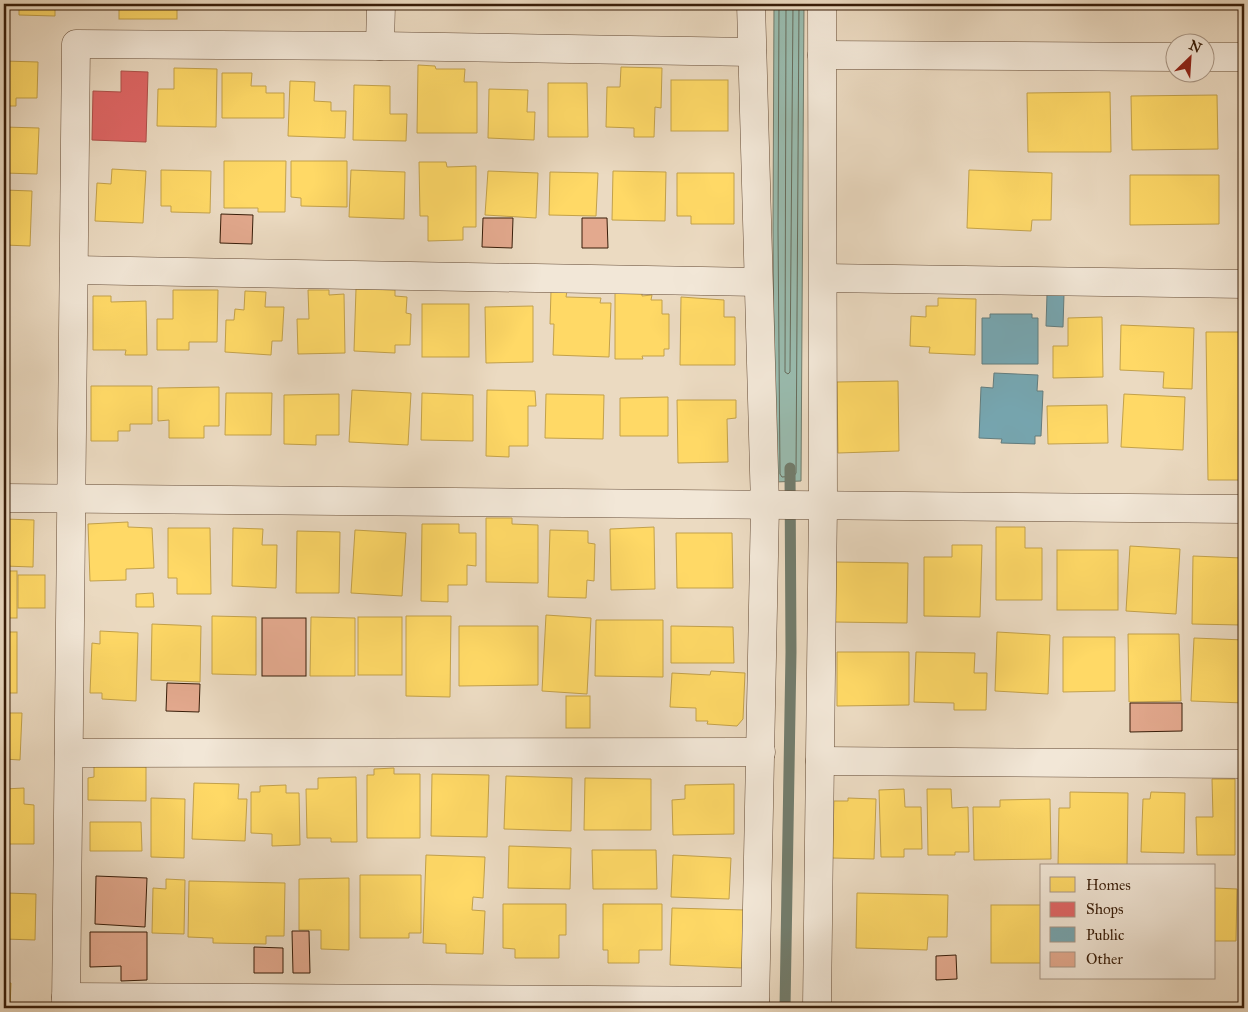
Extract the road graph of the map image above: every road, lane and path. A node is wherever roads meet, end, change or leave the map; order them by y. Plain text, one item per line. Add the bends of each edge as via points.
1 (381, 4) edge
2 (751, 4) edge
3 (822, 4) edge
4 (380, 46) junction
5 (752, 52) junction
6 (822, 55) junction
7 (1166, 57) edge
8 (1216, 57) edge
9 (1244, 57) edge
10 (74, 270) junction
11 (823, 278) junction
12 (758, 282) junction
13 (1244, 284) edge
14 (4, 498) edge
15 (72, 500) junction
16 (823, 504) junction
17 (765, 506) junction
18 (1244, 510) edge
19 (761, 752) junction
20 (69, 754) junction
21 (820, 761) junction
22 (1244, 764) edge
23 (66, 1002) edge
24 (755, 1004) edge
25 (817, 1008) edge

1 - 4 street
2 - 5 street
3 - 6 street
4 - 5 street
4 - 10 street via 76,44
5 - 12 street
6 - 7 street
6 - 11 street
8 - 9 street
10 - 12 street
10 - 15 street
11 - 13 street
11 - 16 street
12 - 17 street
14 - 15 street
15 - 17 street
15 - 20 street
16 - 17 street
16 - 18 street
16 - 21 street
17 - 19 street
19 - 20 street
19 - 24 street
20 - 23 street
21 - 22 street
21 - 25 street
23 - 24 street

